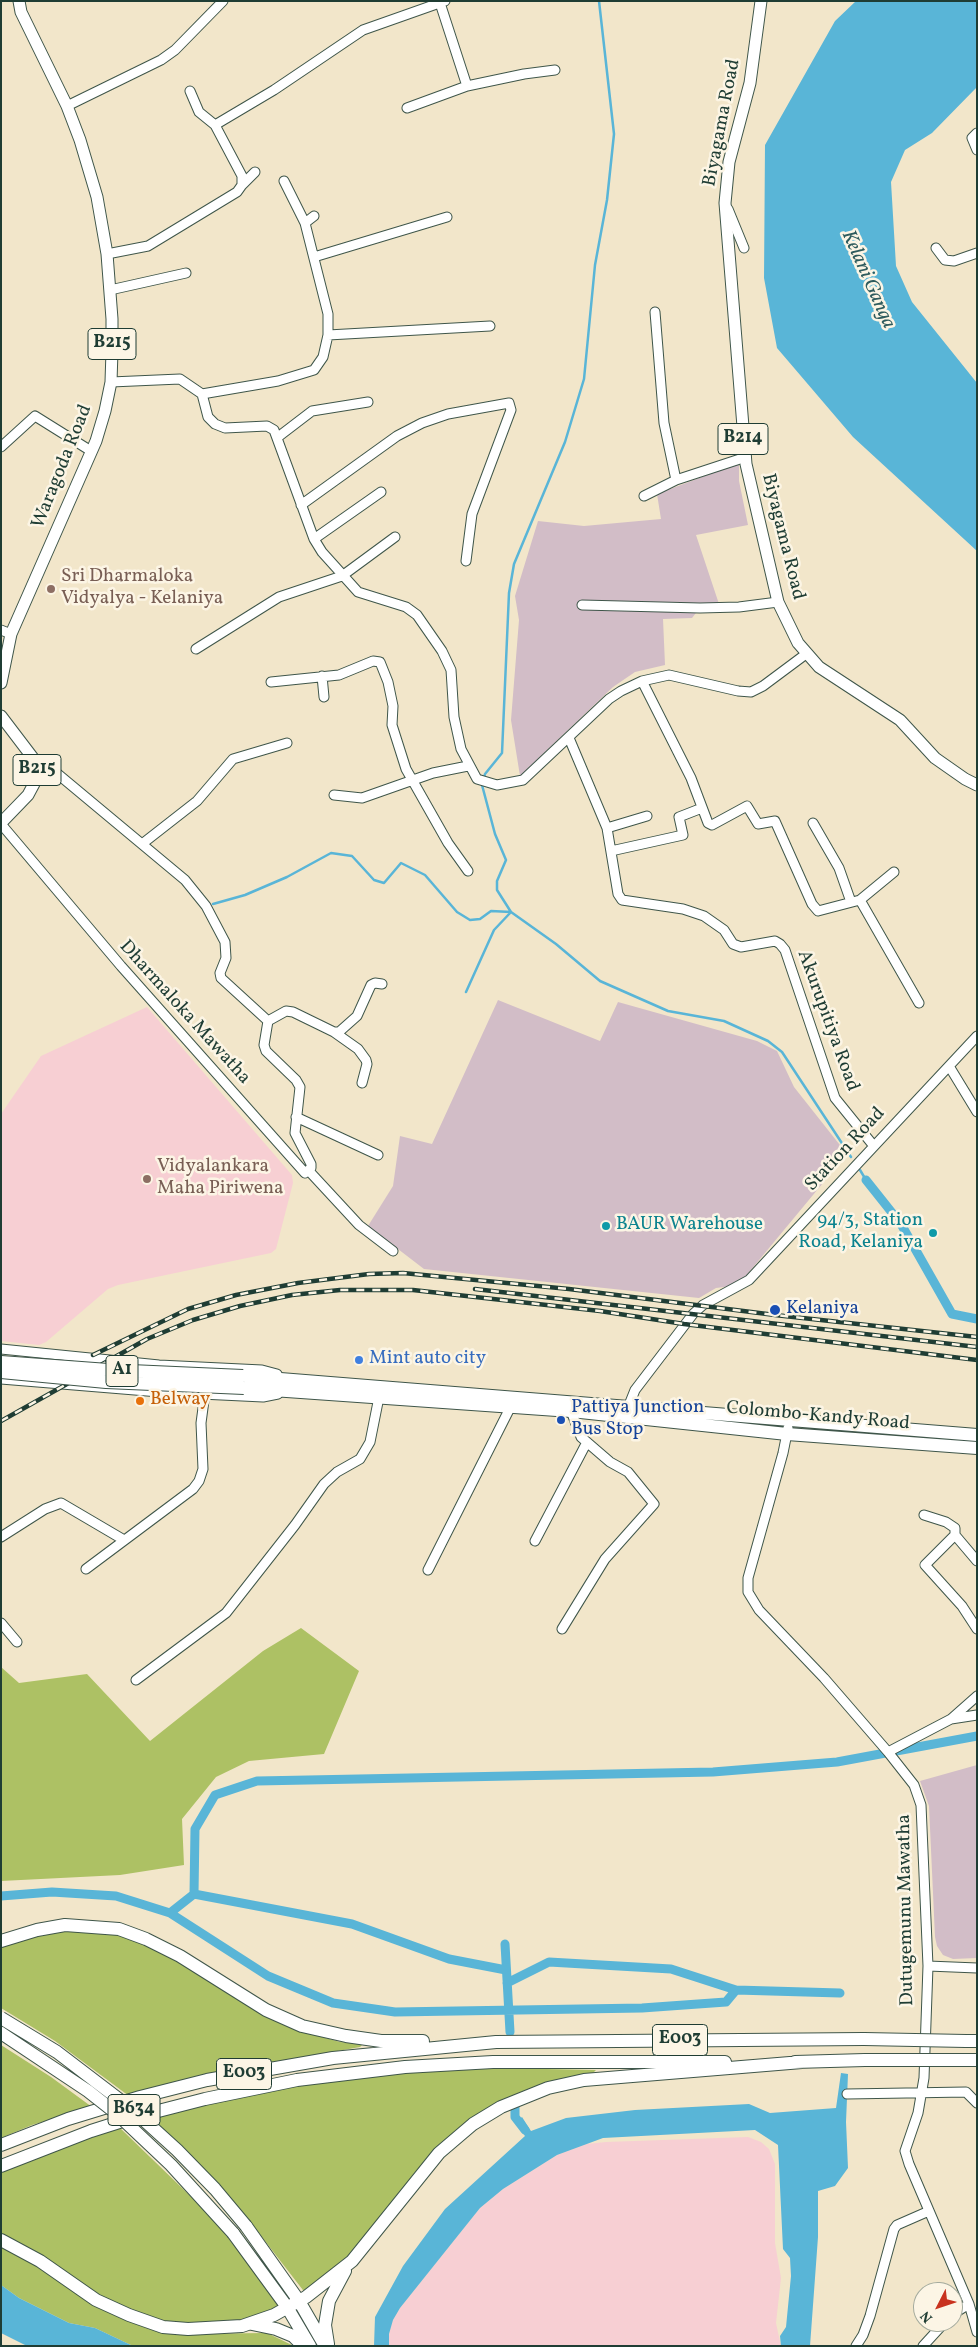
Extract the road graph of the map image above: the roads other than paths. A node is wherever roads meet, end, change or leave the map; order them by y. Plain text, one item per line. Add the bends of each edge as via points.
1 (19, 1) edge
2 (223, 1) edge
3 (761, 1) edge
4 (443, 2) edge
5 (555, 70) dead end
6 (467, 86) junction
7 (190, 91) dead end
8 (67, 106) junction
9 (407, 108) dead end
10 (214, 125) junction
11 (977, 133) edge
12 (977, 150) edge
13 (255, 172) dead end
14 (284, 181) dead end
15 (242, 185) junction
16 (725, 203) junction
17 (314, 216) dead end
18 (447, 218) dead end
19 (305, 223) junction
20 (744, 248) dead end
21 (936, 248) dead end
22 (107, 254) junction
23 (976, 254) edge
24 (314, 258) junction
25 (186, 273) dead end
26 (110, 290) junction
27 (655, 312) dead end
28 (490, 326) dead end
29 (328, 335) junction
30 (111, 382) junction
31 (202, 394) junction
32 (368, 402) dead end
33 (278, 437) junction
34 (1, 447) edge
35 (91, 451) junction
36 (746, 457) junction
37 (676, 480) junction
38 (380, 492) dead end
39 (644, 496) dead end
40 (301, 505) junction
41 (395, 536) dead end
42 (314, 539) junction
43 (466, 561) dead end
44 (342, 576) junction
45 (778, 602) junction
46 (582, 605) dead end
47 (6, 632) edge
48 (196, 649) dead end
49 (806, 654) junction
50 (322, 676) junction
51 (642, 681) junction
52 (271, 682) dead end
53 (1, 683) edge
54 (324, 697) dead end
55 (1, 716) edge
56 (569, 738) junction
57 (287, 743) dead end
58 (468, 766) junction
59 (38, 768) junction
60 (412, 781) junction
61 (977, 785) edge
62 (334, 795) dead end
63 (702, 808) junction
64 (647, 816) dead end
65 (813, 823) dead end
66 (1, 824) edge
67 (607, 828) junction
68 (142, 844) junction
69 (611, 851) junction
70 (468, 871) dead end
71 (894, 872) dead end
72 (856, 901) junction
73 (382, 984) dead end
74 (918, 1003) dead end
75 (268, 1021) junction
76 (334, 1032) junction
77 (977, 1036) edge
78 (949, 1066) junction
79 (362, 1083) dead end
80 (977, 1112) edge
81 (296, 1117) junction
82 (873, 1145) junction
83 (378, 1155) dead end
84 (309, 1171) junction
85 (393, 1251) dead end
86 (1, 1349) edge
87 (26, 1352) junction
88 (1, 1362) edge
89 (160, 1365) junction
90 (1, 1372) edge
91 (1, 1379) edge
92 (24, 1382) junction
93 (244, 1382) junction
94 (299, 1385) junction
95 (159, 1392) junction
96 (205, 1393) junction
97 (379, 1397) junction
98 (510, 1408) junction
99 (571, 1411) junction
100 (627, 1412) junction
101 (788, 1419) junction
102 (788, 1434) junction
103 (977, 1435) edge
104 (587, 1442) junction
105 (977, 1448) edge
106 (924, 1515) dead end
107 (955, 1535) junction
108 (1, 1537) edge
109 (124, 1540) junction
110 (535, 1542) dead end
111 (977, 1561) edge
112 (86, 1569) dead end
113 (428, 1570) dead end
114 (1, 1623) edge
115 (975, 1624) edge
116 (562, 1629) dead end
117 (18, 1642) dead end
118 (136, 1680) dead end
119 (977, 1696) edge
120 (977, 1715) edge
121 (951, 1719) junction
122 (888, 1752) junction
123 (1, 1941) edge
124 (928, 1966) junction
125 (977, 1968) edge
126 (1, 2018) edge
127 (1, 2033) edge
128 (972, 2041) edge
129 (496, 2042) junction
130 (971, 2060) edge
131 (802, 2062) junction
132 (966, 2092) junction
133 (977, 2092) edge
134 (847, 2094) dead end
135 (922, 2094) junction
136 (977, 2103) edge
137 (1, 2145) edge
138 (1, 2166) edge
139 (929, 2211) junction
140 (1, 2240) edge
141 (352, 2261) junction
142 (299, 2301) junction
143 (969, 2304) junction
144 (288, 2307) junction
145 (963, 2308) edge
146 (242, 2326) junction
147 (936, 2332) edge
148 (977, 2332) edge
149 (303, 2346) edge
150 (310, 2346) edge
151 (327, 2346) edge
152 (856, 2346) edge
153 (923, 2346) edge

1 - 8 main road, Waragoda Road / B215 via 21,12
2 - 8 street via 161,60
3 - 16 main road, Biyagama Road / B214 via 750,83 729,162
4 - 6 street
4 - 10 street via 363,30 274,90
5 - 6 street
6 - 9 street
7 - 10 street via 199,112
8 - 22 main road, Waragoda Road / B215 via 97,197
10 - 15 street via 242,176
11 - 12 street via 972,138
13 - 15 street
14 - 19 street
15 - 22 street via 237,192 144,248
16 - 20 street
16 - 36 main road, Biyagama Road / B214
17 - 19 street
18 - 24 street
19 - 24 street
21 - 23 street via 945,260 954,261
22 - 26 main road, Waragoda Road / B215
24 - 29 street via 328,314
25 - 26 street
26 - 30 main road, Waragoda Road / B215
27 - 37 street via 664,423
28 - 29 street
29 - 31 street via 324,358 314,370 278,381
30 - 31 street via 180,380
30 - 35 main road, Waragoda Road / B215
31 - 33 street via 208,417 214,424 224,428 267,426
32 - 33 street via 312,411
33 - 40 street
34 - 35 street via 35,416
35 - 47 main road, Waragoda Road / B215
36 - 37 street
36 - 45 main road, Biyagama Road / B214
37 - 39 street
38 - 42 street
40 - 42 street
40 - 43 street via 397,436 422,423 448,414 509,403 511,410 472,514
41 - 44 street
42 - 44 street
44 - 48 street via 279,597
44 - 58 street via 358,592 406,607 431,632 451,670 454,717
45 - 46 street via 700,608
45 - 49 main road, Biyagama Road / B214
47 - 53 main road, Waragoda Road / B215
49 - 51 street via 751,692 669,675
49 - 61 main road, Biyagama Road / B214 via 819,667 900,720 935,758
50 - 52 street
50 - 54 street
50 - 60 street via 380,662 393,706 392,725
51 - 56 street via 609,699
51 - 63 street via 691,778
55 - 59 main road, B215
56 - 58 street via 523,780 512,784 497,785 477,779
56 - 67 street, Akurupitiya Road
57 - 68 street via 234,759 198,801
58 - 60 street
59 - 66 main road, B215 via 36,780 23,803
59 - 68 street via 53,770
60 - 62 street via 362,798
60 - 70 street
63 - 69 street via 679,817 684,835
63 - 72 street via 712,825 747,806 759,824 775,821 818,911
64 - 67 street
65 - 72 street
66 - 84 street, Dharmaloka Mawatha via 73,911 294,1162 302,1171
67 - 69 street, Akurupitiya Road
68 - 75 street via 186,880 206,906 225,942 226,958 221,978
69 - 82 street, Akurupitiya Road via 618,894 622,900 683,909 704,916 724,930 733,944 741,947 775,941 780,944 785,950 835,1098
71 - 72 street
72 - 74 street
73 - 76 street via 371,985 357,1016 343,1030
75 - 76 street via 286,1011 293,1012
75 - 81 street via 266,1051 300,1087
76 - 79 street via 358,1049 366,1060
77 - 78 street, Station Road
78 - 80 street
78 - 82 street, Station Road
81 - 83 street
81 - 84 street via 295,1133 311,1164
82 - 100 street, Station Road via 749,1280 703,1305 693,1314 635,1390
84 - 85 street, Dharmaloka Mawatha via 359,1225
86 - 87 street
87 - 89 street
87 - 92 street
88 - 93 highway, A1, bridge
89 - 94 street via 262,1370
89 - 95 street
90 - 93 highway, A1, bridge via 106,1382
91 - 92 street
92 - 95 street
93 - 94 highway, A1
94 - 96 street via 263,1397
94 - 97 highway, Colombo-Kandy Road / A1
94 - 100 highway, Colombo-Kandy Road / A1
95 - 96 street
96 - 109 street via 201,1423 203,1469 199,1481 193,1489
97 - 98 highway, Colombo-Kandy Road / A1
97 - 118 street via 370,1442 360,1459 324,1484 296,1525 226,1613
98 - 99 highway, Colombo-Kandy Road / A1
98 - 113 street
99 - 100 highway, Colombo-Kandy Road / A1
99 - 104 street
100 - 101 highway, Colombo-Kandy Road / A1
100 - 102 highway, Colombo-Kandy Road / A1
101 - 102 street, Dutugemunu Mawatha
101 - 103 highway, Colombo-Kandy Road / A1
102 - 105 highway, Colombo-Kandy Road / A1
102 - 122 street, Dutugemunu Mawatha via 752,1562 748,1592 759,1610
104 - 110 street
104 - 116 street via 610,1462 628,1472 654,1504 605,1559
106 - 107 street via 946,1522 955,1528
107 - 111 street
107 - 115 street via 925,1565
108 - 109 street via 45,1509 61,1503
109 - 112 street
114 - 117 street
119 - 121 street
120 - 121 street
121 - 122 street
122 - 124 street, Dutugemunu Mawatha via 914,1785 921,1805
123 - 129 highway via 65,1925 119,1929 180,1956 266,2010 302,2026 381,2041
124 - 125 street
124 - 135 street, Dutugemunu Mawatha
126 - 142 highway, B634, bridge via 57,2052 133,2110 196,2169 246,2226
127 - 144 highway, B634, bridge via 116,2113 171,2165 233,2233
128 - 129 highway, E003, bridge
129 - 137 highway, E003 via 333,2058 207,2080 106,2107
130 - 131 highway, E003, bridge
131 - 138 highway, E003 via 502,2062 405,2067 297,2080 135,2117
131 - 141 highway via 584,2080 533,2093 501,2107 439,2154
132 - 133 street
132 - 135 street
132 - 136 street
134 - 135 street
135 - 139 street, Dutugemunu Mawatha via 906,2151
139 - 143 street, Dutugemunu Mawatha
139 - 152 street via 894,2229 870,2316
140 - 146 highway via 40,2261 96,2300 129,2315 163,2326 188,2329
141 - 142 highway
141 - 151 highway via 329,2300 325,2325
142 - 144 highway
142 - 151 highway, B634
143 - 145 street
143 - 148 street, Dutugemunu Mawatha
144 - 146 highway
144 - 150 highway, B634
146 - 149 highway via 276,2328 293,2336
147 - 153 street

